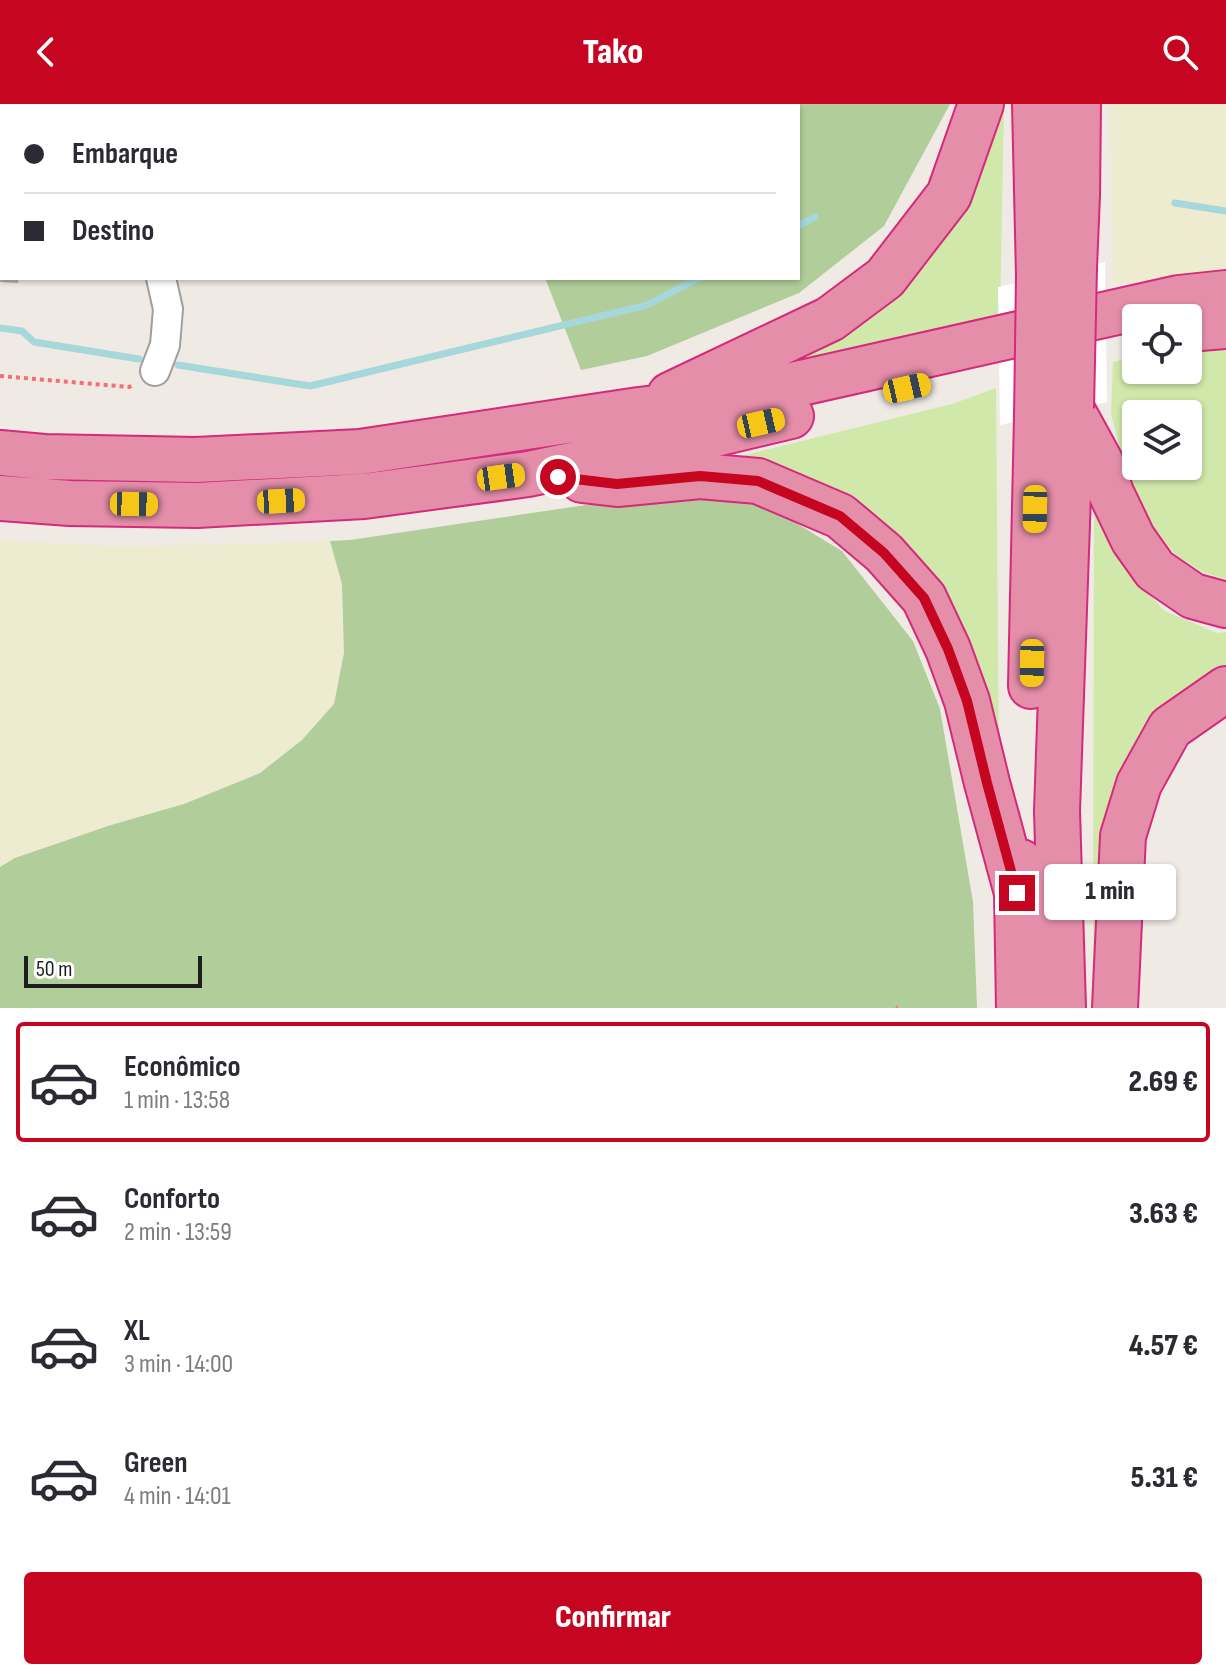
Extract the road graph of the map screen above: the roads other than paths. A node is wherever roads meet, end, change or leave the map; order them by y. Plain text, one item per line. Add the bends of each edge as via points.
1 (981, 104) edge
2 (1035, 104) edge
3 (1078, 104) edge
4 (1056, 272) junction
5 (161, 280) edge
6 (1226, 293) edge
7 (1226, 326) edge
8 (1202, 328) edge
9 (1122, 339) edge
10 (155, 371) road end
11 (639, 410) junction
12 (1054, 412) junction
13 (11, 454) edge
14 (528, 474) junction
15 (10, 499) edge
16 (1226, 605) edge
17 (1226, 689) edge
18 (1017, 893) junction
19 (1019, 1008) edge
20 (1063, 1008) edge
21 (1115, 1008) edge

1 - 11 highway via 949,195 885,278 830,319
2 - 4 highway
3 - 4 highway via 1077,195
4 - 12 highway, bridge
5 - 10 street via 168,309 165,345
6 - 11 highway via 1179,298 730,399
7 - 8 highway
9 - 14 highway
11 - 13 highway via 360,452 196,460
12 - 16 highway via 1101,463 1133,539 1155,570 1193,596
12 - 18 highway
12 - 20 highway
14 - 15 highway via 364,496 197,505
14 - 18 highway via 617,484 700,476 758,481 840,516 884,553 924,598 948,649 967,701
17 - 21 highway via 1170,728 1139,784 1123,836
18 - 19 highway

